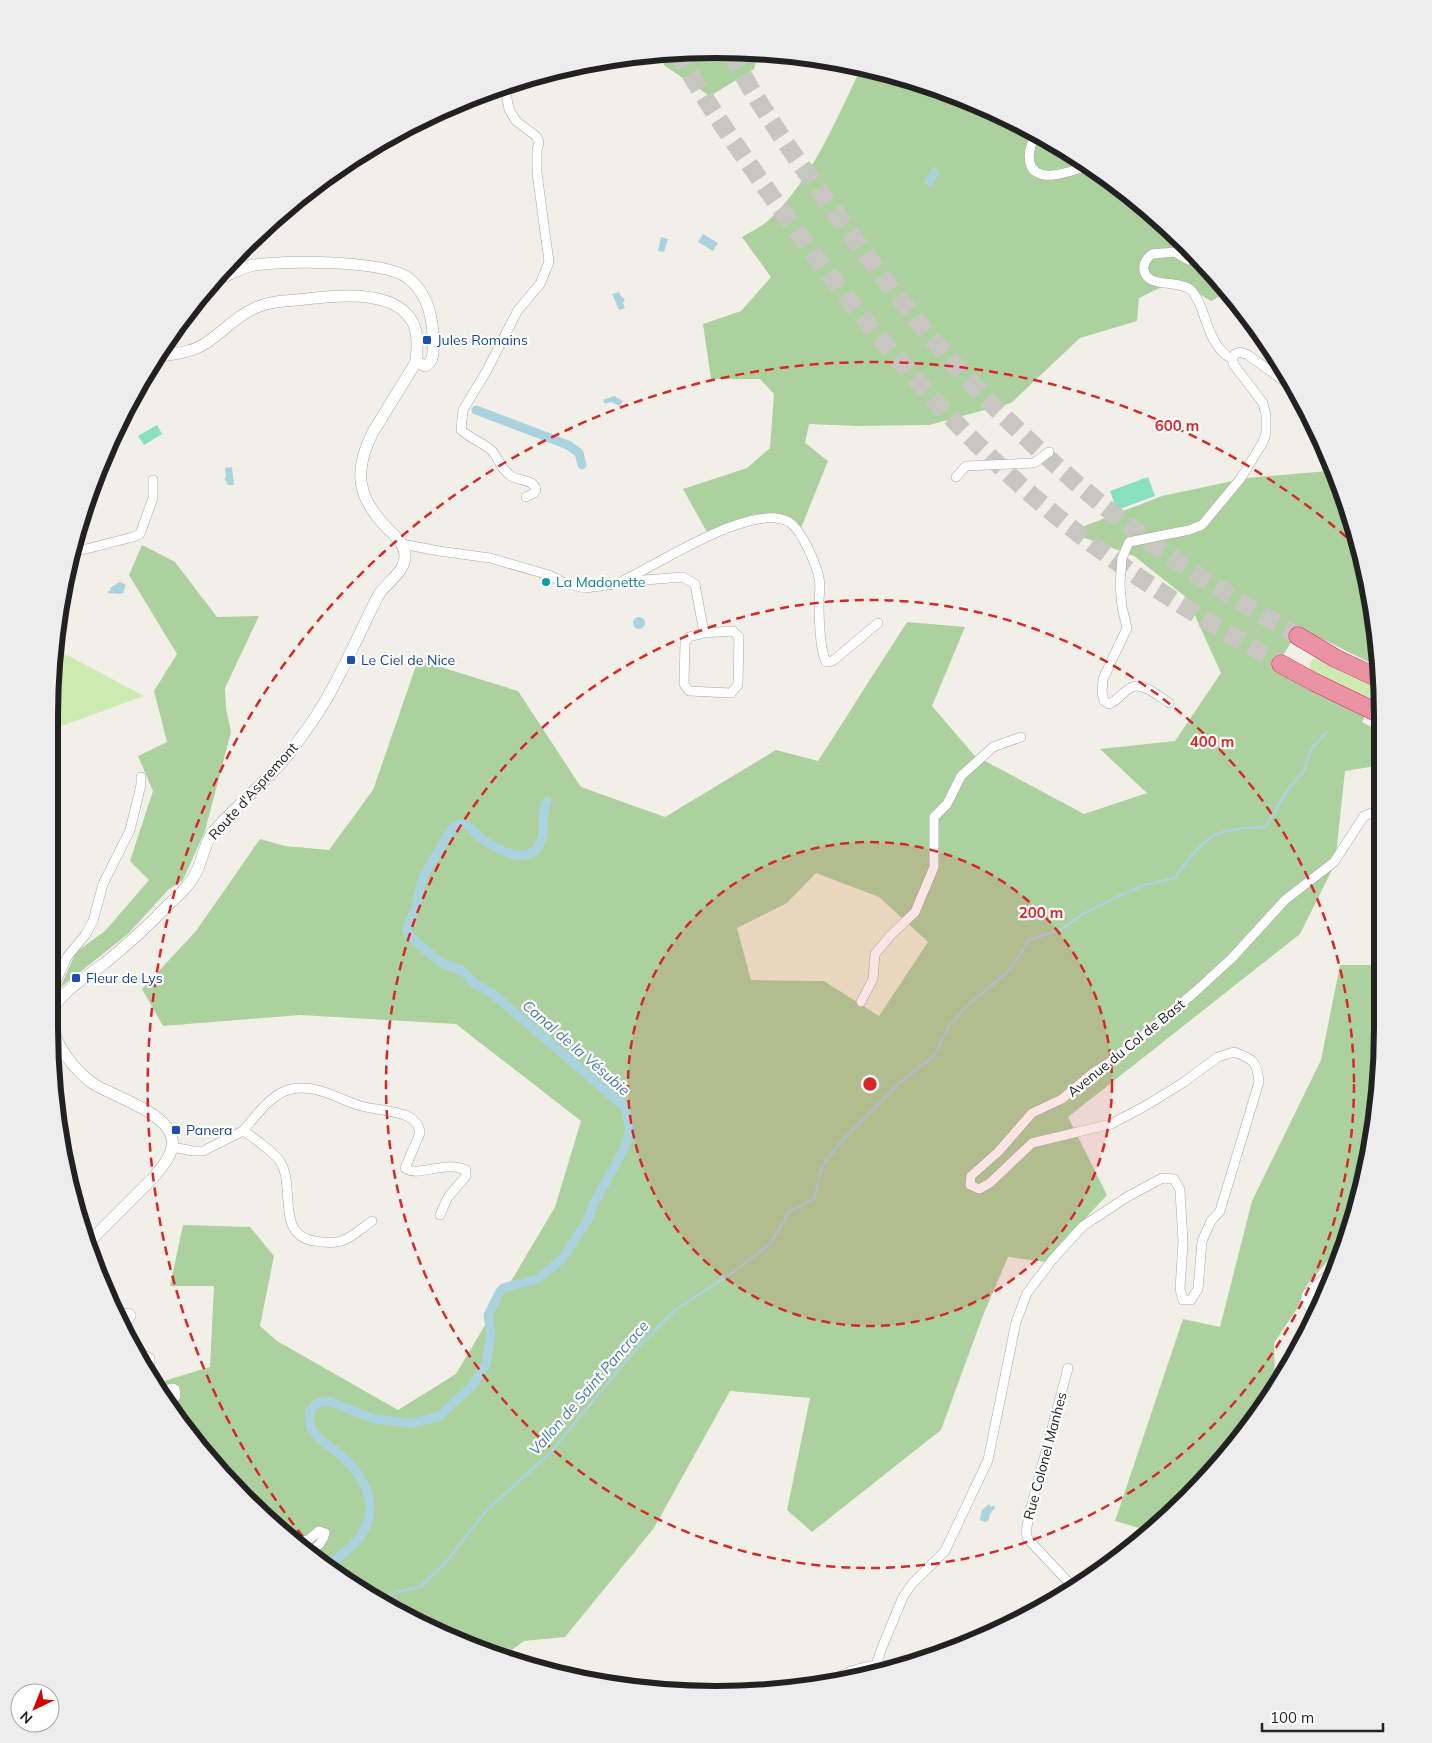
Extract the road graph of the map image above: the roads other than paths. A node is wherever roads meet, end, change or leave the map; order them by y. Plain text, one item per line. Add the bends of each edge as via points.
1 (507, 91) edge
2 (1034, 140) edge
3 (1082, 168) edge
4 (1190, 259) edge
5 (225, 277) edge
6 (165, 355) edge
7 (1232, 359) junction
8 (416, 362) junction
9 (1281, 379) edge
10 (1049, 452) dead end
11 (956, 477) dead end
12 (153, 480) dead end
13 (526, 497) dead end
14 (402, 544) junction
15 (79, 550) edge
16 (616, 584) junction
17 (878, 623) dead end
18 (704, 633) junction
19 (1298, 636) tunnel mouth
20 (1281, 664) tunnel mouth
21 (1373, 676) edge
22 (1169, 703) dead end
23 (1374, 711) edge
24 (1021, 737) dead end
25 (141, 778) dead end
26 (1374, 812) edge
27 (58, 977) edge
28 (58, 1000) edge
29 (861, 1002) dead end
30 (58, 1042) edge
31 (243, 1131) junction
32 (172, 1147) junction
33 (440, 1215) dead end
34 (372, 1221) dead end
35 (92, 1239) edge
36 (1323, 1280) edge
37 (1312, 1307) edge
38 (123, 1313) edge
39 (127, 1322) edge
40 (1068, 1368) dead end
41 (166, 1390) edge
42 (173, 1400) edge
43 (305, 1541) edge
44 (315, 1549) edge
45 (1069, 1583) edge
46 (876, 1666) edge

1 - 13 street via 509,109 516,121 536,136 538,142 537,173 549,262 540,284 518,310 463,410 461,430 492,450 502,469 510,475 535,485 534,493
2 - 3 street via 1029,161 1042,174 1056,175
4 - 7 street via 1175,252 1152,254 1146,260 1146,277 1154,282 1191,290 1197,297 1214,342 1222,354
5 - 8 street via 252,266 320,262 344,263 402,275 423,293 430,314 432,359 425,366
6 - 8 street via 194,350 206,344 238,317 257,307 341,296 372,298 401,309 412,320 417,342
7 - 9 street via 1240,352 1248,355
7 - 22 street via 1263,403 1266,415 1263,442 1241,478 1202,525 1129,542 1122,558 1120,584 1127,628 1103,678 1104,701 1109,704 1116,702 1132,687 1138,686
8 - 14 street via 373,432 361,466 362,487 369,507
10 - 11 street via 1034,463 966,466
12 - 15 street via 153,498 140,534
14 - 16 street via 490,558 585,588
14 - 28 street, Route d'Aspremont via 403,565 379,594 322,708 290,752 212,833 197,871 185,889 129,943
16 - 17 street via 723,529 758,519 778,519 796,529 815,563 820,580 821,635 826,662 836,659
16 - 18 street via 683,578 695,584
18 - 18 street via 733,631 739,637 738,685 731,693 689,691 684,684 685,642 689,637
19 - 21 highway
20 - 23 highway
24 - 29 street via 993,746 986,752 961,776 947,804 934,817 934,867 915,912 875,954 874,979
25 - 27 street via 130,830 103,884 93,920 67,957
26 - 46 street, Avenue du Col de Bast via 1364,816 1334,862 1285,900 1232,958 1196,991 1062,1100 1032,1113 998,1152 971,1176 970,1185 979,1189 990,1183 1032,1143 1111,1124 1147,1105 1218,1058 1234,1052 1251,1059 1258,1071 1259,1082 1220,1211 1211,1221 1202,1241 1198,1289 1191,1300 1183,1300 1180,1289 1183,1242 1180,1190 1174,1179 1162,1178 1083,1226 1026,1293 1016,1322 988,1460 944,1551 903,1598
30 - 32 street, Route d'Aspremont via 82,1076 160,1121 172,1137
31 - 32 street via 203,1151
31 - 33 street via 280,1092 304,1088 318,1089 359,1106 406,1116 415,1121 420,1133 405,1168 415,1172 442,1166 466,1170 466,1176 448,1197
31 - 34 street via 278,1160 286,1175 290,1221 293,1229 307,1239 343,1242
32 - 35 street via 153,1178
36 - 37 street via 1308,1294 1306,1301
38 - 39 street via 131,1315
40 - 45 street, Rue Colonel Manhes via 1026,1532 1028,1539
41 - 42 street via 175,1389
43 - 44 street via 319,1531 325,1533

